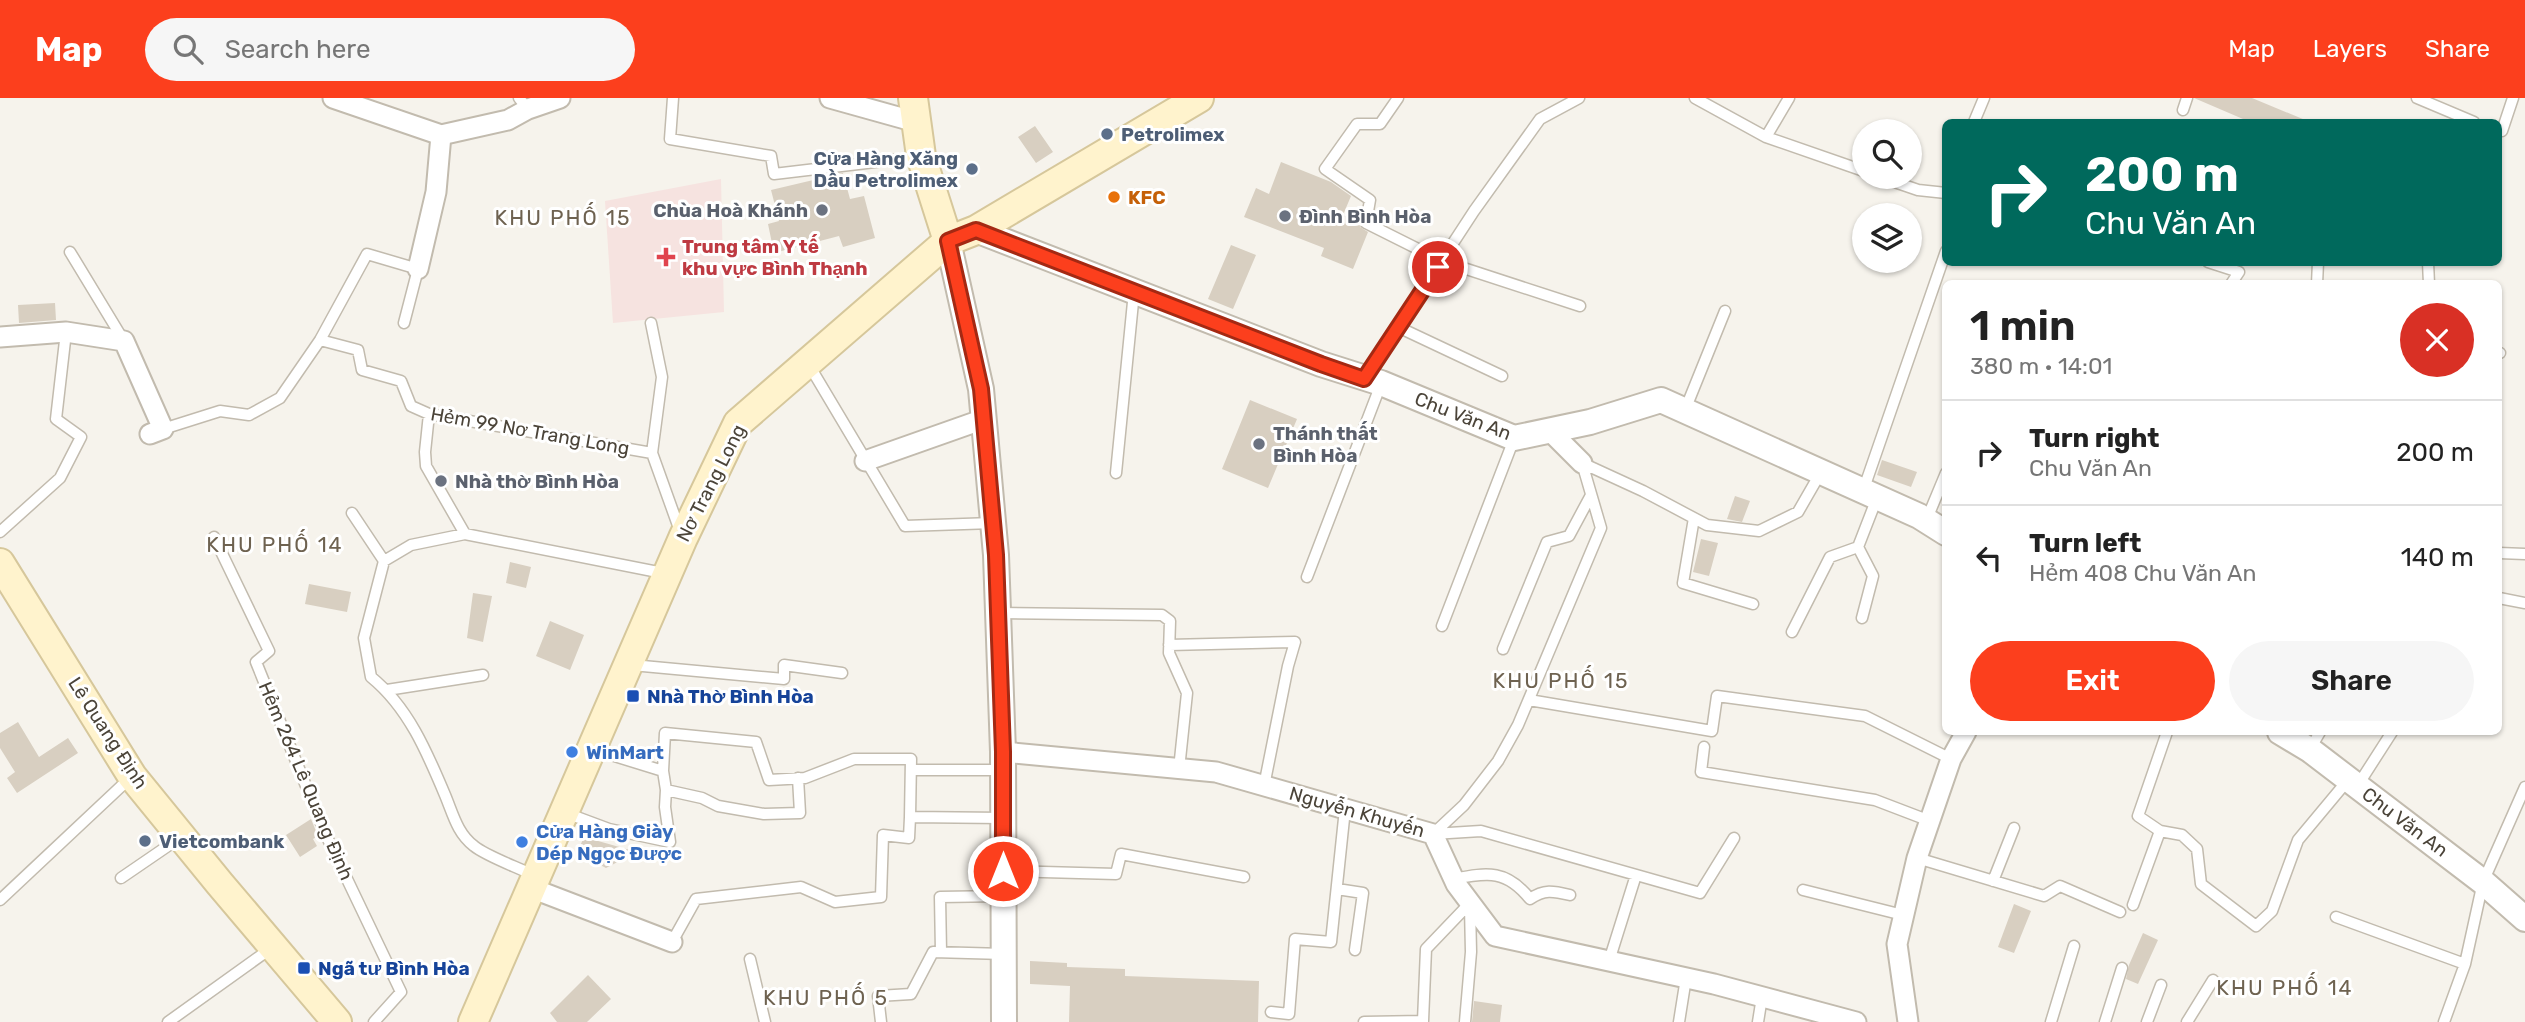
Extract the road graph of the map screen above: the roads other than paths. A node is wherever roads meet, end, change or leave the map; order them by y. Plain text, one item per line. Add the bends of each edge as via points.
1 (333, 98) edge
2 (560, 98) edge
3 (673, 98) edge
4 (830, 98) edge
5 (1199, 98) edge
6 (1398, 98) edge
7 (1578, 98) edge
8 (1695, 98) edge
9 (1789, 98) edge
10 (1984, 98) edge
11 (2187, 98) edge
12 (2417, 98) edge
13 (2513, 98) edge
14 (524, 104) edge
15 (915, 110) edge
16 (2183, 110) dead end
17 (1975, 119) edge
18 (2467, 119) edge
19 (2502, 128) edge
20 (441, 135) junction
21 (1766, 137) junction
22 (921, 156) junction
23 (1852, 167) edge
24 (1915, 189) edge
25 (1942, 193) edge
26 (976, 230) junction
27 (948, 241) junction
28 (70, 252) dead end
29 (1442, 261) junction
30 (1942, 264) edge
31 (2220, 266) edge
32 (418, 269) junction
33 (2234, 280) edge
34 (1135, 292) junction
35 (1580, 306) dead end
36 (1725, 311) dead end
37 (404, 323) dead end
38 (651, 323) dead end
39 (1398, 327) junction
40 (66, 332) junction
41 (0, 337) edge
42 (320, 340) junction
43 (124, 341) junction
44 (807, 362) junction
45 (1502, 376) dead end
46 (1373, 381) junction
47 (1685, 411) junction
48 (429, 414) junction
49 (984, 419) junction
50 (1550, 431) junction
51 (157, 432) joint
52 (1514, 439) junction
53 (652, 453) junction
54 (865, 461) junction
55 (1582, 463) junction
56 (1821, 472) junction
57 (1115, 473) dead end
58 (1870, 494) junction
59 (1591, 495) junction
60 (1942, 495) edge
61 (352, 513) dead end
62 (1694, 518) junction
63 (993, 523) junction
64 (1936, 527) edge
65 (0, 532) edge
66 (465, 534) junction
67 (214, 537) dead end
68 (683, 538) junction
69 (1858, 547) junction
70 (2502, 553) edge
71 (2525, 554) edge
72 (384, 561) junction
73 (667, 574) junction
74 (4, 577) edge
75 (1307, 577) dead end
76 (2502, 599) edge
77 (2525, 603) edge
78 (1754, 604) dead end
79 (998, 613) junction
80 (1863, 618) dead end
81 (1443, 626) dead end
82 (1792, 632) dead end
83 (1169, 645) junction
84 (1503, 649) dead end
85 (628, 664) junction
86 (842, 673) dead end
87 (483, 676) dead end
88 (387, 690) junction
89 (1529, 700) junction
90 (1964, 735) edge
91 (2166, 735) edge
92 (2292, 735) edge
93 (2390, 735) edge
94 (2315, 741) edge
95 (1704, 747) dead end
96 (591, 748) junction
97 (1951, 759) junction
98 (1003, 761) junction
99 (1180, 769) junction
100 (912, 770) junction
101 (663, 771) junction
102 (132, 776) junction
103 (798, 778) junction
104 (2353, 783) junction
105 (1264, 786) junction
106 (2525, 787) edge
107 (666, 790) junction
108 (1345, 809) junction
109 (563, 811) junction
110 (910, 817) junction
111 (1003, 818) junction
112 (1930, 821) junction
113 (2014, 828) dead end
114 (2160, 831) junction
115 (1433, 834) junction
116 (182, 836) junction
117 (1734, 838) dead end
118 (1917, 858) junction
119 (1003, 871) junction
120 (1636, 875) junction
121 (1244, 877) dead end
122 (121, 878) dead end
123 (1454, 878) junction
124 (1993, 881) junction
125 (533, 882) junction
126 (2483, 883) junction
127 (1337, 889) junction
128 (1803, 890) dead end
129 (1570, 895) dead end
130 (1004, 896) junction
131 (0, 900) edge
132 (1470, 903) junction
133 (2133, 905) dead end
134 (2120, 912) dead end
135 (1903, 915) junction
136 (2336, 917) dead end
137 (2525, 919) edge
138 (672, 942) joint
139 (273, 946) junction
140 (2074, 946) dead end
141 (1355, 950) dead end
142 (941, 952) junction
143 (1004, 954) junction
144 (750, 959) dead end
145 (1609, 961) junction
146 (2465, 964) junction
147 (2122, 968) dead end
148 (1686, 978) junction
149 (2213, 980) dead end
150 (2161, 985) dead end
151 (1762, 997) junction
152 (1271, 1012) dead end
153 (168, 1022) edge
154 (337, 1022) edge
155 (374, 1022) edge
156 (473, 1022) edge
157 (765, 1022) edge
158 (881, 1022) edge
159 (1004, 1022) edge
160 (1364, 1022) edge
161 (1465, 1022) edge
162 (1679, 1022) edge
163 (1758, 1022) edge
164 (1856, 1022) edge
165 (1908, 1022) edge
166 (2051, 1022) edge
167 (2105, 1022) edge
168 (2147, 1022) edge
169 (2187, 1022) edge
170 (2444, 1022) edge

1 - 20 street
2 - 14 street
3 - 22 lane via 670,138 771,156 774,174
4 - 15 street
5 - 26 main road, Nơ Trang Long
6 - 29 lane via 1380,124 1357,124 1325,169 1370,200 1366,223
7 - 29 lane via 1540,119
8 - 21 lane
9 - 21 lane
10 - 17 lane
11 - 16 lane
12 - 18 lane
13 - 19 lane
14 - 20 street via 509,120
15 - 22 main road
20 - 32 street via 436,192
21 - 23 lane
22 - 27 main road
24 - 25 lane
26 - 27 main road, Nơ Trang Long
26 - 34 street, Chu Văn An
27 - 44 main road, Nơ Trang Long
27 - 49 street
28 - 43 lane
29 - 35 lane
29 - 39 lane
30 - 58 lane
31 - 33 lane via 2239,272
32 - 37 lane
32 - 42 lane via 367,254
34 - 46 street, Chu Văn An
34 - 57 lane
36 - 47 lane
38 - 53 lane, Hẻm 99 Nơ Trang Long via 662,377
39 - 45 lane
39 - 46 lane
40 - 41 street
40 - 43 street
40 - 65 lane via 56,419 81,438 60,478
42 - 48 lane, Hẻm 99 Nơ Trang Long via 358,350 362,370 401,381 411,405
42 - 51 lane via 280,398 260,410 249,415 220,411
43 - 51 street
44 - 54 lane
44 - 68 main road, Nơ Trang Long via 738,423
46 - 52 street, Chu Văn An
46 - 75 lane
47 - 50 street, Chu Văn An via 1661,400
47 - 56 street, Chu Văn An
48 - 53 lane, Hẻm 99 Nơ Trang Long
48 - 66 lane via 426,466
49 - 54 street
49 - 63 street
50 - 52 street, Chu Văn An
50 - 55 street
52 - 81 lane
53 - 68 lane, Hẻm 99 Nơ Trang Long
54 - 63 lane via 905,526
55 - 59 lane
55 - 62 lane
56 - 58 street, Chu Văn An
56 - 62 lane via 1798,512 1759,531 1707,525
58 - 64 street, Chu Văn An
58 - 69 lane
59 - 84 lane via 1569,536 1547,542
59 - 89 lane via 1601,528
60 - 64 lane
61 - 72 lane
62 - 78 lane via 1683,583
63 - 79 street
66 - 72 lane via 411,545
66 - 73 lane
67 - 155 lane, Hẻm 264 Lê Quang Định via 269,651 256,662 325,833 401,992
68 - 73 main road, Nơ Trang Long
69 - 80 lane via 1872,576
69 - 82 lane via 1830,557
70 - 71 lane
72 - 88 lane via 364,638 370,677
73 - 85 main road, Nơ Trang Long
74 - 102 main road, Lê Quang Định
76 - 77 lane
79 - 83 lane via 1162,615 1170,621
79 - 98 street
83 - 99 lane via 1187,693
83 - 105 lane via 1295,642
85 - 86 lane via 783,679 784,664
85 - 96 main road, Nơ Trang Long
87 - 88 lane
88 - 125 lane via 416,731 452,820 474,846
89 - 97 lane via 1712,731 1717,696 1865,716
89 - 115 lane via 1498,761 1464,806
90 - 97 street
91 - 114 lane via 2138,816
92 - 94 street, Chu Văn An
93 - 104 lane
94 - 104 street, Chu Văn An
95 - 112 lane via 1701,772 1875,800
96 - 101 lane
96 - 109 main road, Nơ Trang Long
97 - 112 street
98 - 99 street, Nguyễn Khuyến
98 - 100 lane
98 - 111 street
99 - 105 street, Nguyễn Khuyến via 1216,772
100 - 103 lane via 911,759 854,759
100 - 110 lane
101 - 103 lane via 665,733 756,743 769,780
101 - 107 lane
102 - 116 main road, Lê Quang Định
102 - 131 lane
103 - 107 lane via 800,813 764,814
104 - 114 lane via 2298,840 2272,911 2256,926 2201,884 2197,849 2182,835
104 - 126 street, Chu Văn An
105 - 108 street, Nguyễn Khuyến
106 - 126 lane
107 - 109 lane via 670,842 609,829
108 - 115 street, Nguyễn Khuyến
108 - 127 lane
109 - 125 main road, Nơ Trang Long
110 - 111 lane
110 - 138 lane via 909,838 883,835 881,897 835,902 801,887 696,900
111 - 119 street
112 - 118 street
113 - 124 lane
114 - 133 lane
115 - 120 lane via 1481,831
115 - 123 street, Nguyễn Khuyến
116 - 122 lane
116 - 139 main road, Lê Quang Định
117 - 120 lane via 1700,893
118 - 124 lane
118 - 135 street
119 - 121 lane via 1116,874 1121,854
119 - 130 street
120 - 145 lane
123 - 129 lane via 1485,873 1507,878 1530,900 1550,890
123 - 132 street, Nguyễn Khuyến
124 - 134 lane via 2045,896 2060,886
125 - 138 street
125 - 156 main road, Nơ Trang Long
126 - 137 street, Chu Văn An
126 - 146 lane
127 - 141 lane via 1363,893
127 - 152 lane via 1331,942 1295,939 1289,1014
128 - 135 lane
130 - 142 lane via 940,897
130 - 143 street
132 - 145 street, Nguyễn Khuyến via 1495,936
132 - 160 lane via 1426,948 1423,1021
132 - 161 lane
135 - 165 street via 1896,944
136 - 146 lane
139 - 153 lane
139 - 154 main road, Lê Quang Định
140 - 166 lane
142 - 143 lane
142 - 158 lane via 933,952 911,994 878,996
143 - 159 street
144 - 157 lane
145 - 148 street, Nguyễn Khuyến
146 - 170 lane
147 - 167 lane
148 - 151 street, Nguyễn Khuyến
148 - 162 lane
149 - 169 lane
150 - 168 lane
151 - 163 lane
151 - 164 street, Nguyễn Khuyến

